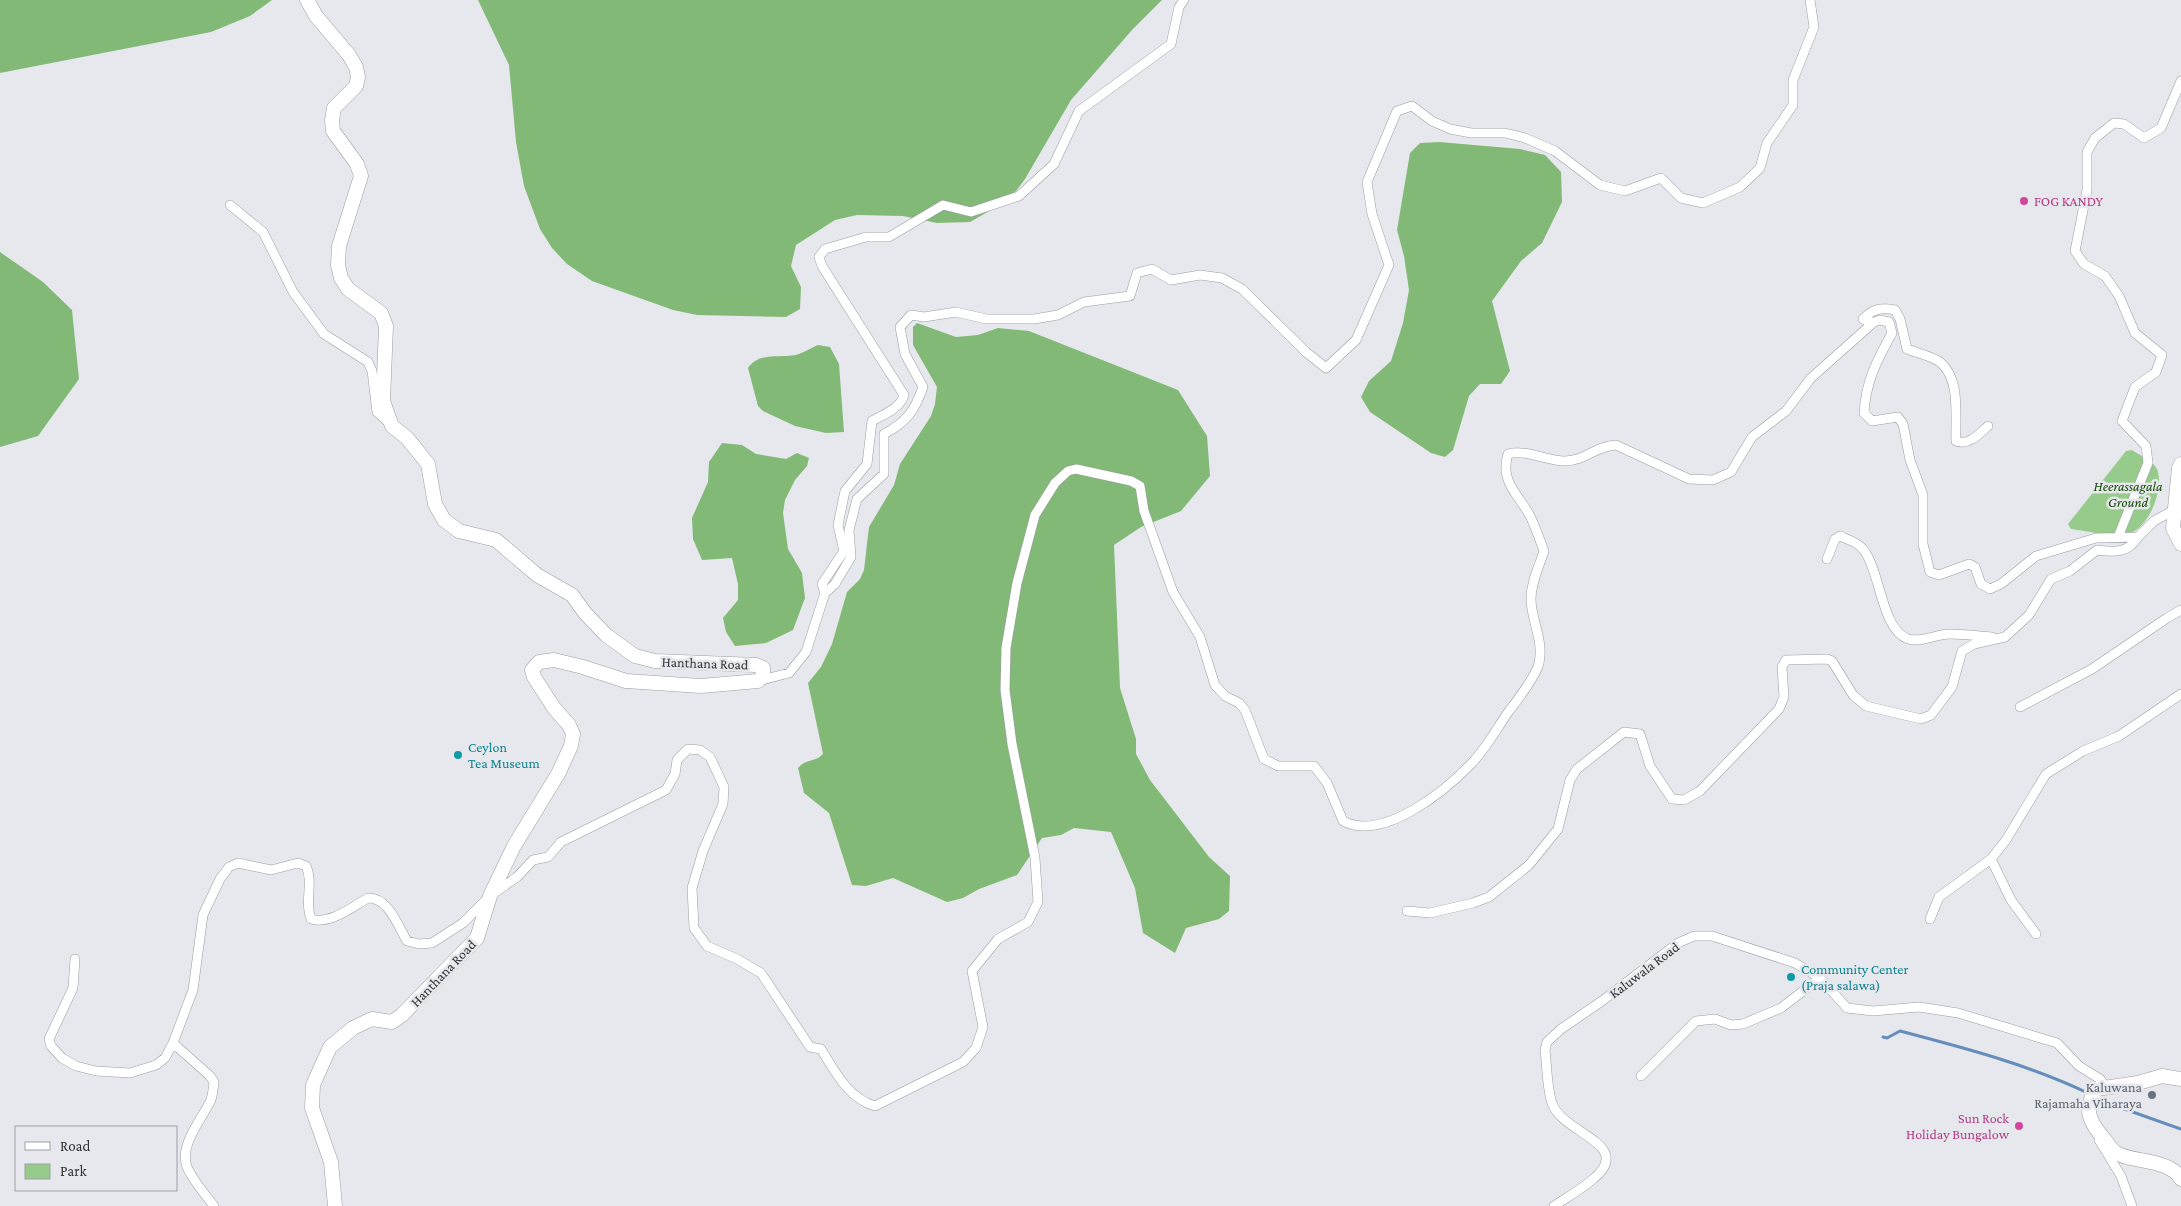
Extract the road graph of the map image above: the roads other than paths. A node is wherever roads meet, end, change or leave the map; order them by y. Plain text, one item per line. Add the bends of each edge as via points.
1 (307, 0) edge
2 (1184, 0) edge
3 (1810, 0) edge
4 (2181, 81) edge
5 (230, 205) dead end
6 (1874, 322) junction
7 (392, 426) junction
8 (1988, 426) dead end
9 (2181, 464) edge
10 (2174, 510) junction
11 (2118, 537) junction
12 (2138, 537) junction
13 (2181, 544) edge
14 (1827, 559) dead end
15 (825, 593) junction
16 (2181, 610) edge
17 (2005, 637) junction
18 (758, 681) junction
19 (2181, 694) edge
20 (2020, 707) dead end
21 (1990, 859) junction
22 (490, 896) junction
23 (1407, 911) dead end
24 (1930, 919) dead end
25 (2036, 934) dead end
26 (76, 959) dead end
27 (1820, 978) junction
28 (173, 1043) junction
29 (1642, 1076) dead end
30 (2181, 1079) edge
31 (2098, 1091) junction
32 (2094, 1127) junction
33 (2181, 1179) edge
34 (214, 1206) edge
35 (335, 1206) edge
36 (1554, 1206) edge
37 (2132, 1206) edge

1 - 7 street, Hanthana Road via 356,67 356,86 334,108 332,120 333,131 358,164 362,176 339,246 338,265 348,289 381,313 386,326 383,401
2 - 15 street via 1179,7 1171,44 1079,111 1054,164 1019,196 970,212 943,205 889,237 866,237 825,249 819,257 904,395 892,410 872,421 867,464 845,491 838,525 844,550 822,584
3 - 15 street via 1814,26 1793,80 1793,105 1767,143 1760,168 1740,187 1703,203 1681,198 1661,178 1625,191 1600,185 1555,151 1525,138 1505,133 1450,129 1412,106 1397,111 1367,182 1372,214 1389,265 1356,340 1326,368 1242,290 1222,278 1200,275 1171,280 1152,269 1137,273 1130,296 1084,302 1058,315 1034,319 986,319 956,312 924,317 911,315 900,326 905,354 923,387 916,407 898,426 884,434 884,474 857,499 849,530 851,557 835,584
4 - 11 street via 2161,128 2144,138 2124,124 2114,123 2095,138 2088,152 2087,190 2075,251 2084,264 2105,276 2119,296 2135,333 2162,354 2156,372 2135,387 2122,421 2146,446 2148,463
5 - 7 street via 263,232 293,292 324,334 368,362 377,412
6 - 8 street via 1863,318 1883,307 1895,310 1907,349 1938,361 1948,370 1955,395 1956,441 1972,440
6 - 11 street via 1890,322 1892,334 1871,373 1864,412 1872,422 1898,418 1903,424 1910,460 1924,495 1923,544 1930,572 1939,575 1969,564 1975,567 1981,584 1990,589 2002,584 2036,556 2096,538
6 - 22 street via 1812,378 1786,411 1752,437 1731,472 1713,480 1689,479 1616,445 1604,445 1580,458 1566,461 1519,451 1508,454 1504,466 1506,478 1531,518 1544,551 1531,600 1539,637 1539,664 1522,694 1472,762 1436,796 1384,824 1360,827 1343,821 1326,783 1314,766 1278,766 1264,759 1245,710 1215,685 1200,637 1173,592 1144,511 1140,486 1132,481 1095,473 1068,471 1055,483 1034,515 1017,583 1006,648 1005,690 1012,744 1035,858 1038,902 1028,922 998,939 972,972 983,1027 976,1048 963,1062 875,1106 863,1102 846,1088 821,1048 810,1047 761,973 706,946 694,928 692,888 723,804 724,787 710,758 700,750 688,749 677,760 666,790 562,842 548,857 533,860 517,877
7 - 18 street, Hanthana Road via 407,438 428,464 436,504 444,520 459,531 496,540 537,575 572,595 606,635 634,656 655,661 756,665 763,668 763,676
9 - 10 street
10 - 12 street via 2154,521
10 - 13 street via 2173,528
11 - 12 street
12 - 17 street via 2121,552 2096,550 2070,572 2051,579 2029,615
14 - 17 street via 1835,539 1840,536 1863,547 1879,585 1888,620 1898,633 1909,639 1948,634
15 - 18 street via 806,652 789,673
16 - 20 street via 2092,669
17 - 23 street via 1974,644 1962,651 1952,687 1931,715 1921,719 1866,706 1853,695 1832,661 1786,660 1782,667 1784,697 1779,709 1700,791 1684,800 1672,799 1667,794 1650,766 1640,734 1624,732 1576,769 1570,780 1558,830 1529,865 1489,897 1430,913
18 - 22 street, Hanthana Road via 701,686 626,681 554,660 539,662 532,670 534,677 569,725 573,734 572,746 514,846
19 - 21 street via 2119,736 2083,751 2046,774 2006,840
21 - 24 street via 1939,897
21 - 25 street via 2011,900
22 - 28 street via 463,923 432,943 419,944 407,941 384,902 375,897 329,919 319,922 311,919 307,910 310,874 306,866 298,863 271,870 238,863 229,867 203,915 193,990
22 - 35 street, Hanthana Road via 477,938 402,1015 392,1022 372,1019 353,1028 330,1046 312,1084 312,1108 331,1162
26 - 28 street via 73,988 49,1039 62,1058 96,1071 130,1073 156,1065 165,1058
27 - 29 street via 1781,1008 1743,1024 1730,1025 1715,1019 1696,1021
27 - 31 street, Kaluwala Road via 1847,1008 1873,1011 1919,1007 1958,1013 2057,1043 2079,1066 2100,1080
27 - 36 street, Kaluwala Road via 1795,963 1712,936 1694,936 1678,943 1602,1002 1561,1029 1547,1042 1545,1050 1552,1104 1566,1123 1600,1144 1607,1158 1603,1169 1593,1180
28 - 34 street via 214,1082 211,1099 185,1154 186,1165 193,1178
30 - 31 street via 2162,1076
31 - 32 street via 2089,1109
32 - 33 street via 2116,1152 2156,1163 2178,1173
32 - 37 street via 2102,1147 2121,1176

